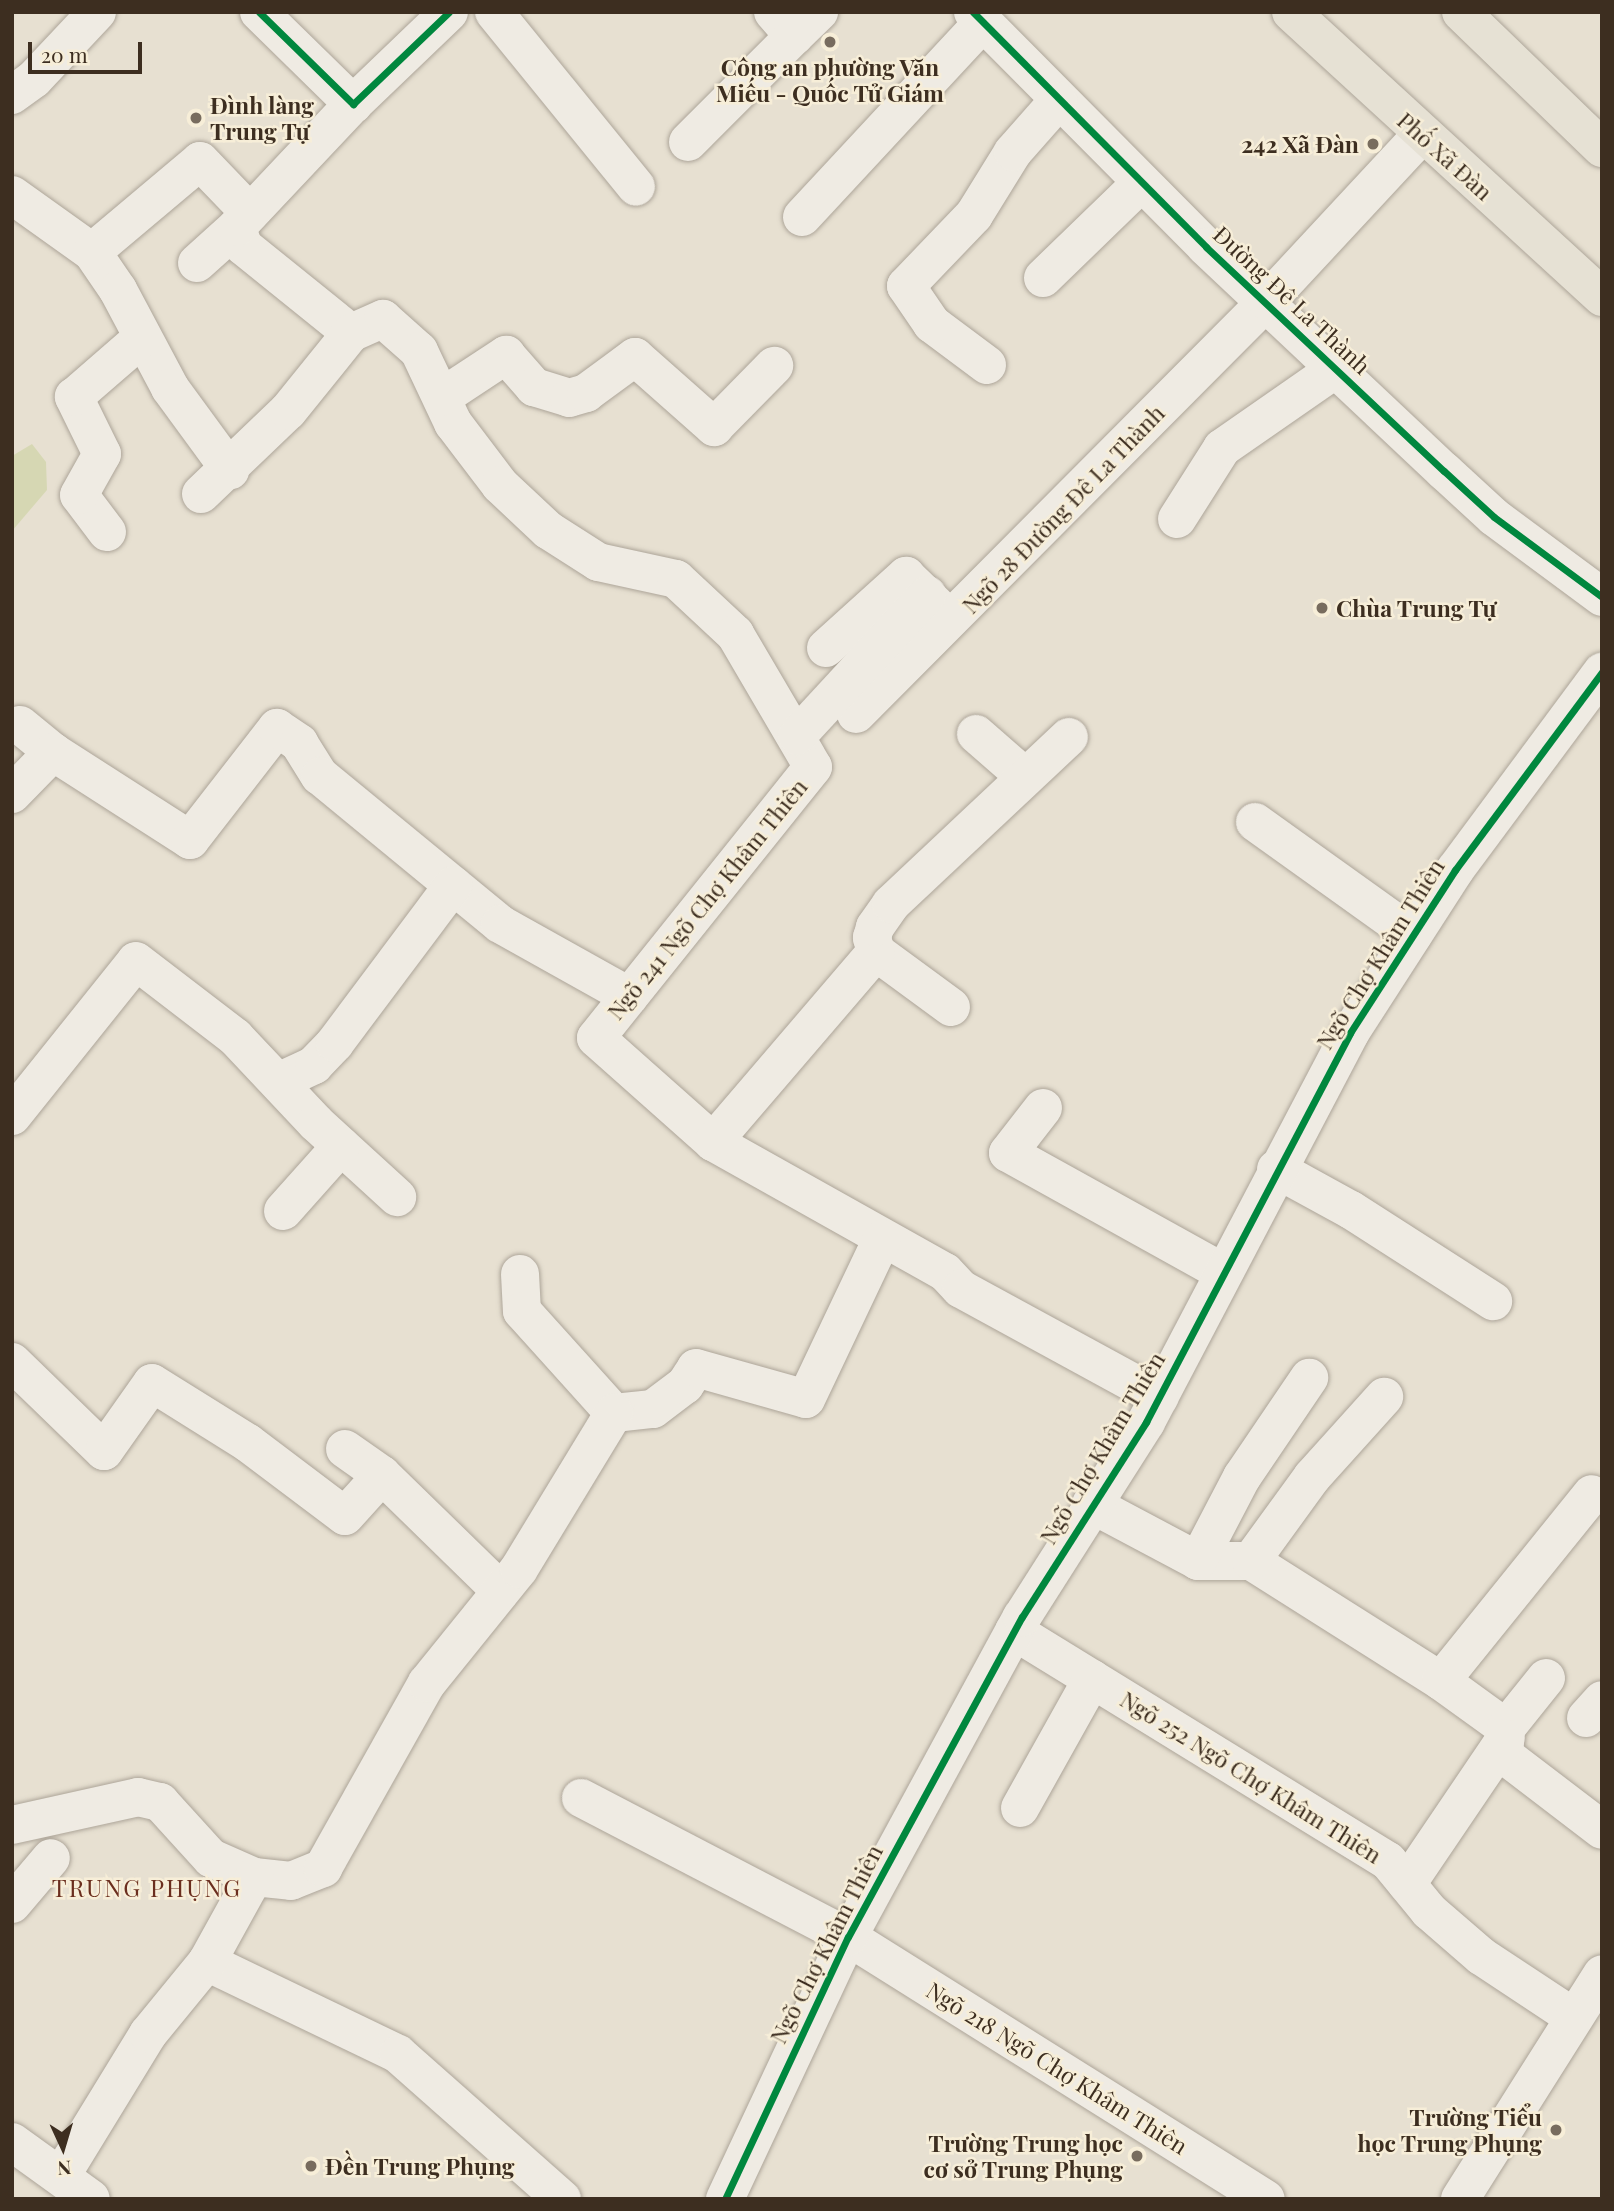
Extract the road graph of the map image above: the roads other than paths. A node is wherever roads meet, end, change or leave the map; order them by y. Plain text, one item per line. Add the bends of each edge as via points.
1 (97, 12) edge
2 (260, 12) edge
3 (449, 12) edge
4 (494, 12) edge
5 (1291, 12) edge
6 (1461, 12) edge
7 (978, 17) edge
8 (795, 20) edge
9 (12, 95) edge
10 (1058, 101) junction
11 (353, 104) junction
12 (1421, 135) junction
13 (688, 142) dead end
14 (1602, 148) edge
15 (1141, 183) junction
16 (636, 187) dead end
17 (12, 195) edge
18 (802, 217) dead end
19 (244, 220) junction
20 (92, 252) junction
21 (197, 263) dead end
22 (1043, 278) dead end
23 (1602, 297) edge
24 (1267, 301) junction
25 (351, 333) junction
26 (141, 339) junction
27 (987, 365) dead end
28 (774, 366) dead end
29 (1337, 368) junction
30 (442, 397) junction
31 (230, 470) junction
32 (201, 494) dead end
33 (1177, 519) dead end
34 (107, 532) dead end
35 (1602, 597) edge
36 (940, 608) junction
37 (826, 648) dead end
38 (1602, 672) edge
39 (856, 714) dead end
40 (20, 725) dead end
41 (976, 734) dead end
42 (797, 736) junction
43 (1069, 737) dead end
44 (53, 752) junction
45 (1023, 775) junction
46 (12, 794) edge
47 (1255, 822) dead end
48 (453, 885) junction
49 (1413, 934) junction
50 (876, 952) junction
51 (629, 996) junction
52 (951, 1007) dead end
53 (278, 1082) junction
54 (1043, 1108) dead end
55 (12, 1116) edge
56 (713, 1142) junction
57 (341, 1146) junction
58 (1276, 1169) junction
59 (397, 1197) dead end
60 (283, 1211) dead end
61 (882, 1239) junction
62 (1223, 1272) junction
63 (520, 1274) dead end
64 (1493, 1301) dead end
65 (12, 1362) edge
66 (1309, 1378) dead end
67 (1159, 1397) junction
68 (1384, 1397) dead end
69 (614, 1413) junction
70 (345, 1449) dead end
71 (382, 1475) junction
72 (1592, 1494) dead end
73 (1091, 1504) junction
74 (1198, 1561) junction
75 (1251, 1561) junction
76 (501, 1591) junction
77 (1014, 1631) junction
78 (1546, 1678) dead end
79 (1092, 1679) junction
80 (1441, 1681) junction
81 (1506, 1733) junction
82 (581, 1798) dead end
83 (1020, 1808) dead end
84 (12, 1825) edge
85 (1602, 1830) edge
86 (51, 1858) dead end
87 (254, 1877) junction
88 (1407, 1884) junction
89 (12, 1904) edge
90 (848, 1937) junction
91 (207, 1962) junction
92 (1602, 1974) edge
93 (1573, 2017) junction
94 (12, 2142) edge
95 (61, 2176) junction
96 (91, 2199) edge
97 (562, 2199) edge
98 (725, 2199) edge
99 (1266, 2199) edge
100 (1460, 2199) edge

1 - 9 street via 34,79
2 - 11 street
3 - 11 street
4 - 16 street
5 - 12 main road, Phố Xã Đàn
6 - 14 main road
7 - 10 street, Đường Đê La Thành
7 - 18 street
8 - 13 street
10 - 15 street, Đường Đê La Thành
10 - 27 street via 1013,152 974,215 906,286 932,324
11 - 19 street
12 - 23 main road, Phố Xã Đàn
12 - 24 street, Ngõ 28 Đường Đê La Thành
15 - 22 street
15 - 24 street, Đường Đê La Thành
17 - 20 street
19 - 20 street via 200,161
19 - 21 street
19 - 25 street via 243,246
20 - 26 street
24 - 29 street, Đường Đê La Thành
24 - 36 street, Ngõ 28 Đường Đê La Thành
25 - 30 street, Ngõ 241 Ngõ Chợ Khâm Thiên via 383,319 419,351
25 - 31 street, Ngõ 241 Ngõ Chợ Khâm Thiên via 288,411
26 - 31 street via 170,388
26 - 34 street via 74,397 102,454 79,495
28 - 30 street via 714,427 635,356 586,393 569,398 534,387 506,355
29 - 33 street via 1222,448
29 - 35 street, Đường Đê La Thành via 1494,517
30 - 42 street, Ngõ 241 Ngõ Chợ Khâm Thiên via 453,423 500,485 548,530 598,562 676,579 735,634
31 - 32 street, Ngõ 241 Ngõ Chợ Khâm Thiên
36 - 37 street via 906,576
36 - 39 street, Ngõ 28 Đường Đê La Thành
36 - 42 street
38 - 49 street, Ngõ Chợ Khâm Thiên
40 - 44 street
41 - 45 street
42 - 51 street, Ngõ 241 Ngõ Chợ Khâm Thiên via 813,766
43 - 45 street
44 - 46 street
44 - 48 street via 190,840 276,728 299,743 320,776
45 - 50 street via 891,904 875,927
47 - 49 street
48 - 51 street via 500,924
48 - 53 street via 335,1044 314,1065
49 - 58 street, Ngõ Chợ Khâm Thiên via 1350,1032
50 - 52 street
50 - 56 street
51 - 56 street, Ngõ 241 Ngõ Chợ Khâm Thiên via 596,1038
53 - 55 street via 235,1037 136,961
53 - 57 street
54 - 62 street via 1007,1153
56 - 61 street, Ngõ 241 Ngõ Chợ Khâm Thiên
57 - 59 street
57 - 60 street
58 - 62 street, Ngõ Chợ Khâm Thiên
58 - 64 street via 1351,1210
61 - 67 street, Ngõ 241 Ngõ Chợ Khâm Thiên via 945,1272 961,1289
61 - 69 street via 806,1399 696,1368 685,1385 653,1409
62 - 67 street, Ngõ Chợ Khâm Thiên
63 - 69 street via 522,1311
65 - 71 street via 104,1451 152,1382 248,1443 345,1516
66 - 74 street via 1242,1477
67 - 73 street, Ngõ Chợ Khâm Thiên
68 - 75 street via 1312,1477
69 - 76 street
70 - 71 street
71 - 76 street
72 - 80 street
73 - 74 street
73 - 77 street, Ngõ Chợ Khâm Thiên
74 - 75 street
75 - 80 street
76 - 87 street via 427,1683 323,1868 291,1881
77 - 79 street, Ngõ 252 Ngõ Chợ Khâm Thiên
77 - 90 street, Ngõ Chợ Khâm Thiên
78 - 81 street
79 - 83 street
79 - 88 street, Ngõ 252 Ngõ Chợ Khâm Thiên via 1388,1861
80 - 81 street
81 - 85 street via 1504,1755
81 - 88 street
82 - 90 street, Ngõ 218 Ngõ Chợ Khâm Thiên
84 - 87 street via 138,1797 160,1802 211,1858
86 - 89 street
87 - 91 street
88 - 93 street, Ngõ 252 Ngõ Chợ Khâm Thiên via 1481,1956
90 - 98 street, Ngõ Chợ Khâm Thiên
90 - 99 street, Ngõ 218 Ngõ Chợ Khâm Thiên
91 - 95 street via 148,2034
91 - 97 street via 398,2054
92 - 93 street
93 - 100 street
94 - 95 street
95 - 96 street

